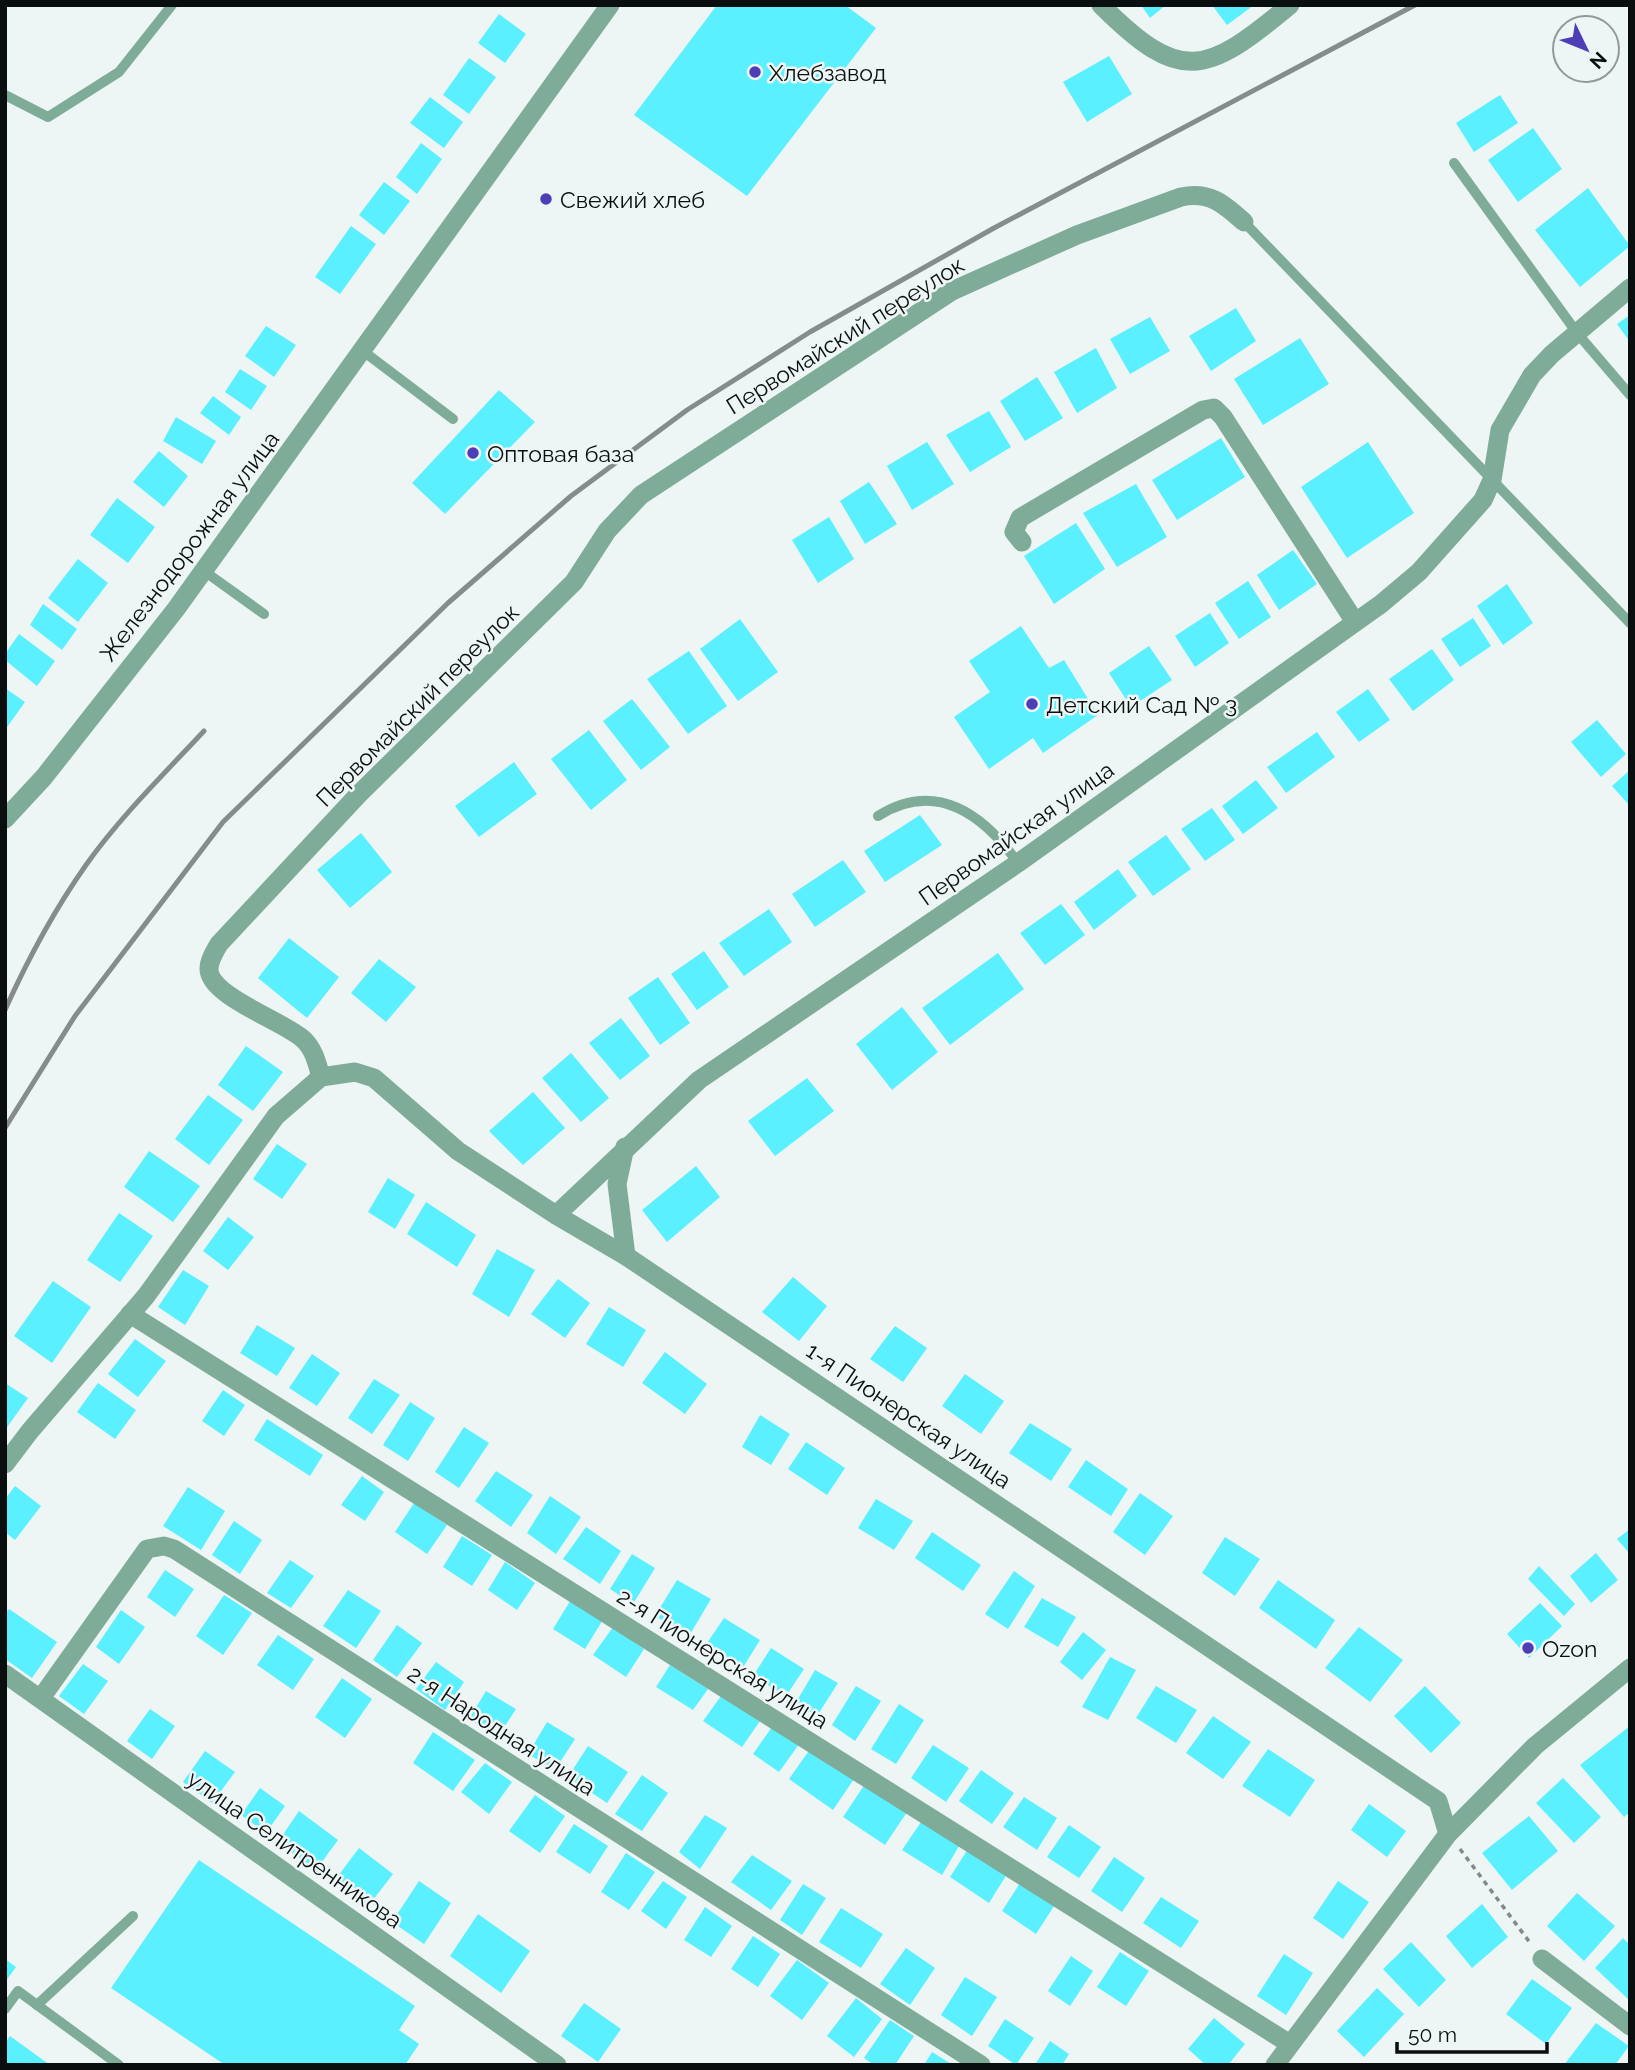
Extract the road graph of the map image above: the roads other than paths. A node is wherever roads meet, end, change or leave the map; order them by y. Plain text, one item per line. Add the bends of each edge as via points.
1 (172, 5) edge
2 (611, 5) edge
3 (1101, 5) edge
4 (1290, 5) edge
5 (5, 95) edge
6 (1454, 163) dead end
7 (1244, 222) joint
8 (1630, 288) edge
9 (1577, 333) junction
10 (363, 351) junction
11 (1630, 396) edge
12 (453, 419) dead end
13 (1492, 480) junction
14 (1022, 542) dead end
15 (204, 571) junction
16 (264, 614) dead end
17 (1355, 622) junction
18 (1630, 623) edge
19 (878, 816) dead end
20 (5, 819) edge
21 (1018, 863) junction
22 (321, 1077) junction
23 (625, 1147) junction
24 (556, 1215) junction
25 (626, 1256) junction
26 (130, 1314) junction
27 (5, 1464) edge
28 (1630, 1668) edge
29 (5, 1674) edge
30 (41, 1698) junction
31 (1448, 1833) junction
32 (133, 1916) dead end
33 (1542, 1959) road end
34 (37, 2005) junction
35 (5, 2009) edge
36 (1630, 2026) edge
37 (1290, 2044) junction
38 (119, 2065) edge
39 (557, 2065) edge
40 (981, 2065) edge
41 (1275, 2065) edge

1 - 5 lane via 119,72 48,117
2 - 10 street, Железнодорожная улица
3 - 4 street via 1151,50 1184,63 1236,45
6 - 9 lane
7 - 13 lane
7 - 22 street, Первомайский переулок via 1212,197 1181,197 1077,235 952,291 623,511 574,582 358,795 212,956 211,979 302,1038
8 - 9 street
9 - 11 lane
9 - 13 street via 1532,376 1517,398 1500,430
10 - 12 lane
10 - 15 street, Железнодорожная улица
13 - 17 street, Первомайская улица via 1483,500 1419,572
13 - 18 lane
14 - 17 street via 1014,532 1020,518 1203,410 1214,408
15 - 16 lane
15 - 20 street, Железнодорожная улица via 52,767
17 - 21 street, Первомайская улица
19 - 21 lane via 896,804 919,800 946,803 974,816 999,837
21 - 23 street, Первомайская улица via 699,1080
22 - 24 street, 1-я Пионерская улица via 355,1072 374,1078 458,1151
22 - 26 street via 276,1116
23 - 24 street, Первомайская улица
23 - 25 street via 617,1184
24 - 25 street, 1-я Пионерская улица
25 - 31 street, 1-я Пионерская улица via 1438,1801
26 - 27 street
26 - 37 street, 2-я Пионерская улица
28 - 31 street via 1535,1746
29 - 30 street, улица Селитренникова
30 - 39 street, улица Селитренникова
30 - 40 street, 2-я Народная улица via 147,1549 174,1549
31 - 37 street
32 - 34 lane
33 - 36 street
34 - 35 lane via 18,1991
34 - 38 lane
37 - 41 street

